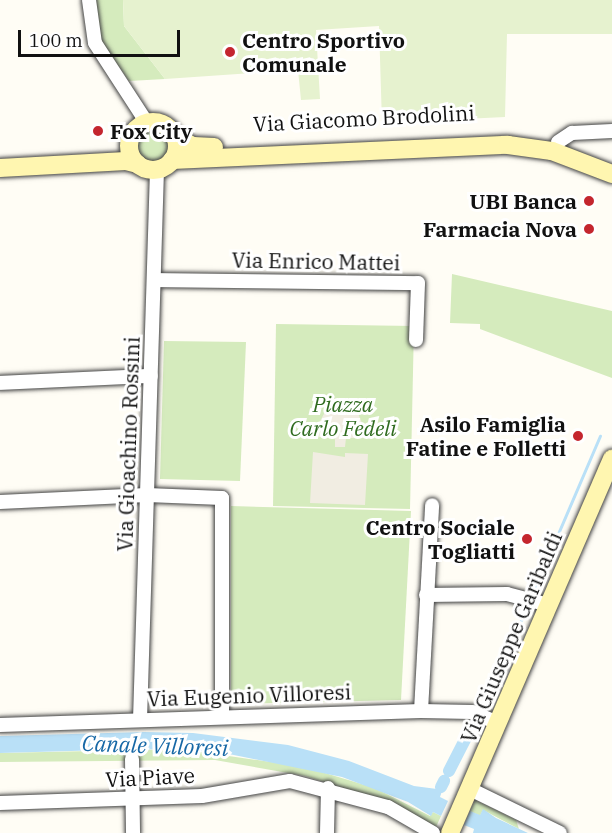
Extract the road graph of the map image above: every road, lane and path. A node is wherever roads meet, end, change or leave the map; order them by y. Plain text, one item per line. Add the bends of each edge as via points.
1 (89, 0) edge
2 (147, 123) junction
3 (612, 131) edge
4 (174, 136) junction
5 (130, 139) junction
6 (558, 142) junction
7 (488, 145) junction
8 (0, 159) edge
9 (612, 162) edge
10 (138, 164) junction
11 (164, 165) junction
12 (0, 168) edge
13 (612, 174) edge
14 (156, 280) junction
15 (416, 340) dead end
16 (151, 376) junction
17 (0, 383) edge
18 (612, 459) edge
19 (147, 495) junction
20 (0, 502) edge
21 (432, 505) dead end
22 (426, 595) junction
23 (549, 605) junction
24 (421, 711) junction
25 (222, 717) junction
26 (140, 720) junction
27 (498, 723) junction
28 (0, 725) edge
29 (132, 759) dead end
30 (328, 788) junction
31 (470, 789) junction
32 (133, 800) junction
33 (0, 803) edge
34 (133, 833) edge
35 (327, 833) edge
36 (433, 833) edge
37 (450, 833) edge
38 (560, 833) edge

1 - 2 street via 94,44
2 - 4 main road via 162,124
2 - 5 main road via 135,129
3 - 6 street via 572,133
4 - 6 main road, Via Giacomo Brodolini via 202,147 457,135 516,135
4 - 11 main road via 176,150
5 - 8 main road via 111,152
5 - 10 main road via 130,153
6 - 7 main road, Via Giacomo Brodolini via 504,141
6 - 9 main road, Via Giacomo Brodolini
7 - 11 main road, Via Giacomo Brodolini
7 - 13 main road, Via Giacomo Brodolini via 542,149
10 - 11 main road
10 - 12 main road via 126,161
11 - 14 street, Via Gioachino Rossini
14 - 15 street, Via Enrico Mattei via 418,283
14 - 16 street, Via Gioachino Rossini
16 - 17 street
16 - 19 street, Via Gioachino Rossini
18 - 23 main road, Via Giuseppe Garibaldi
19 - 20 street
19 - 25 street via 222,498
19 - 26 street, Via Gioachino Rossini
21 - 22 street
22 - 23 street via 507,594
22 - 24 street
23 - 27 main road, Via Giuseppe Garibaldi
24 - 25 street, Via Eugenio Villoresi
24 - 27 street, Via Eugenio Villoresi via 472,712
25 - 26 street, Via Eugenio Villoresi
26 - 28 street, Via Eugenio Villoresi
27 - 31 main road, Via Giuseppe Garibaldi
29 - 32 street
30 - 32 street, Via Piave via 290,781 202,796
30 - 35 street
30 - 36 street, Via Piave via 388,807
31 - 37 main road, Via Giuseppe Garibaldi
31 - 38 street
32 - 33 street, Via Piave
32 - 34 street

